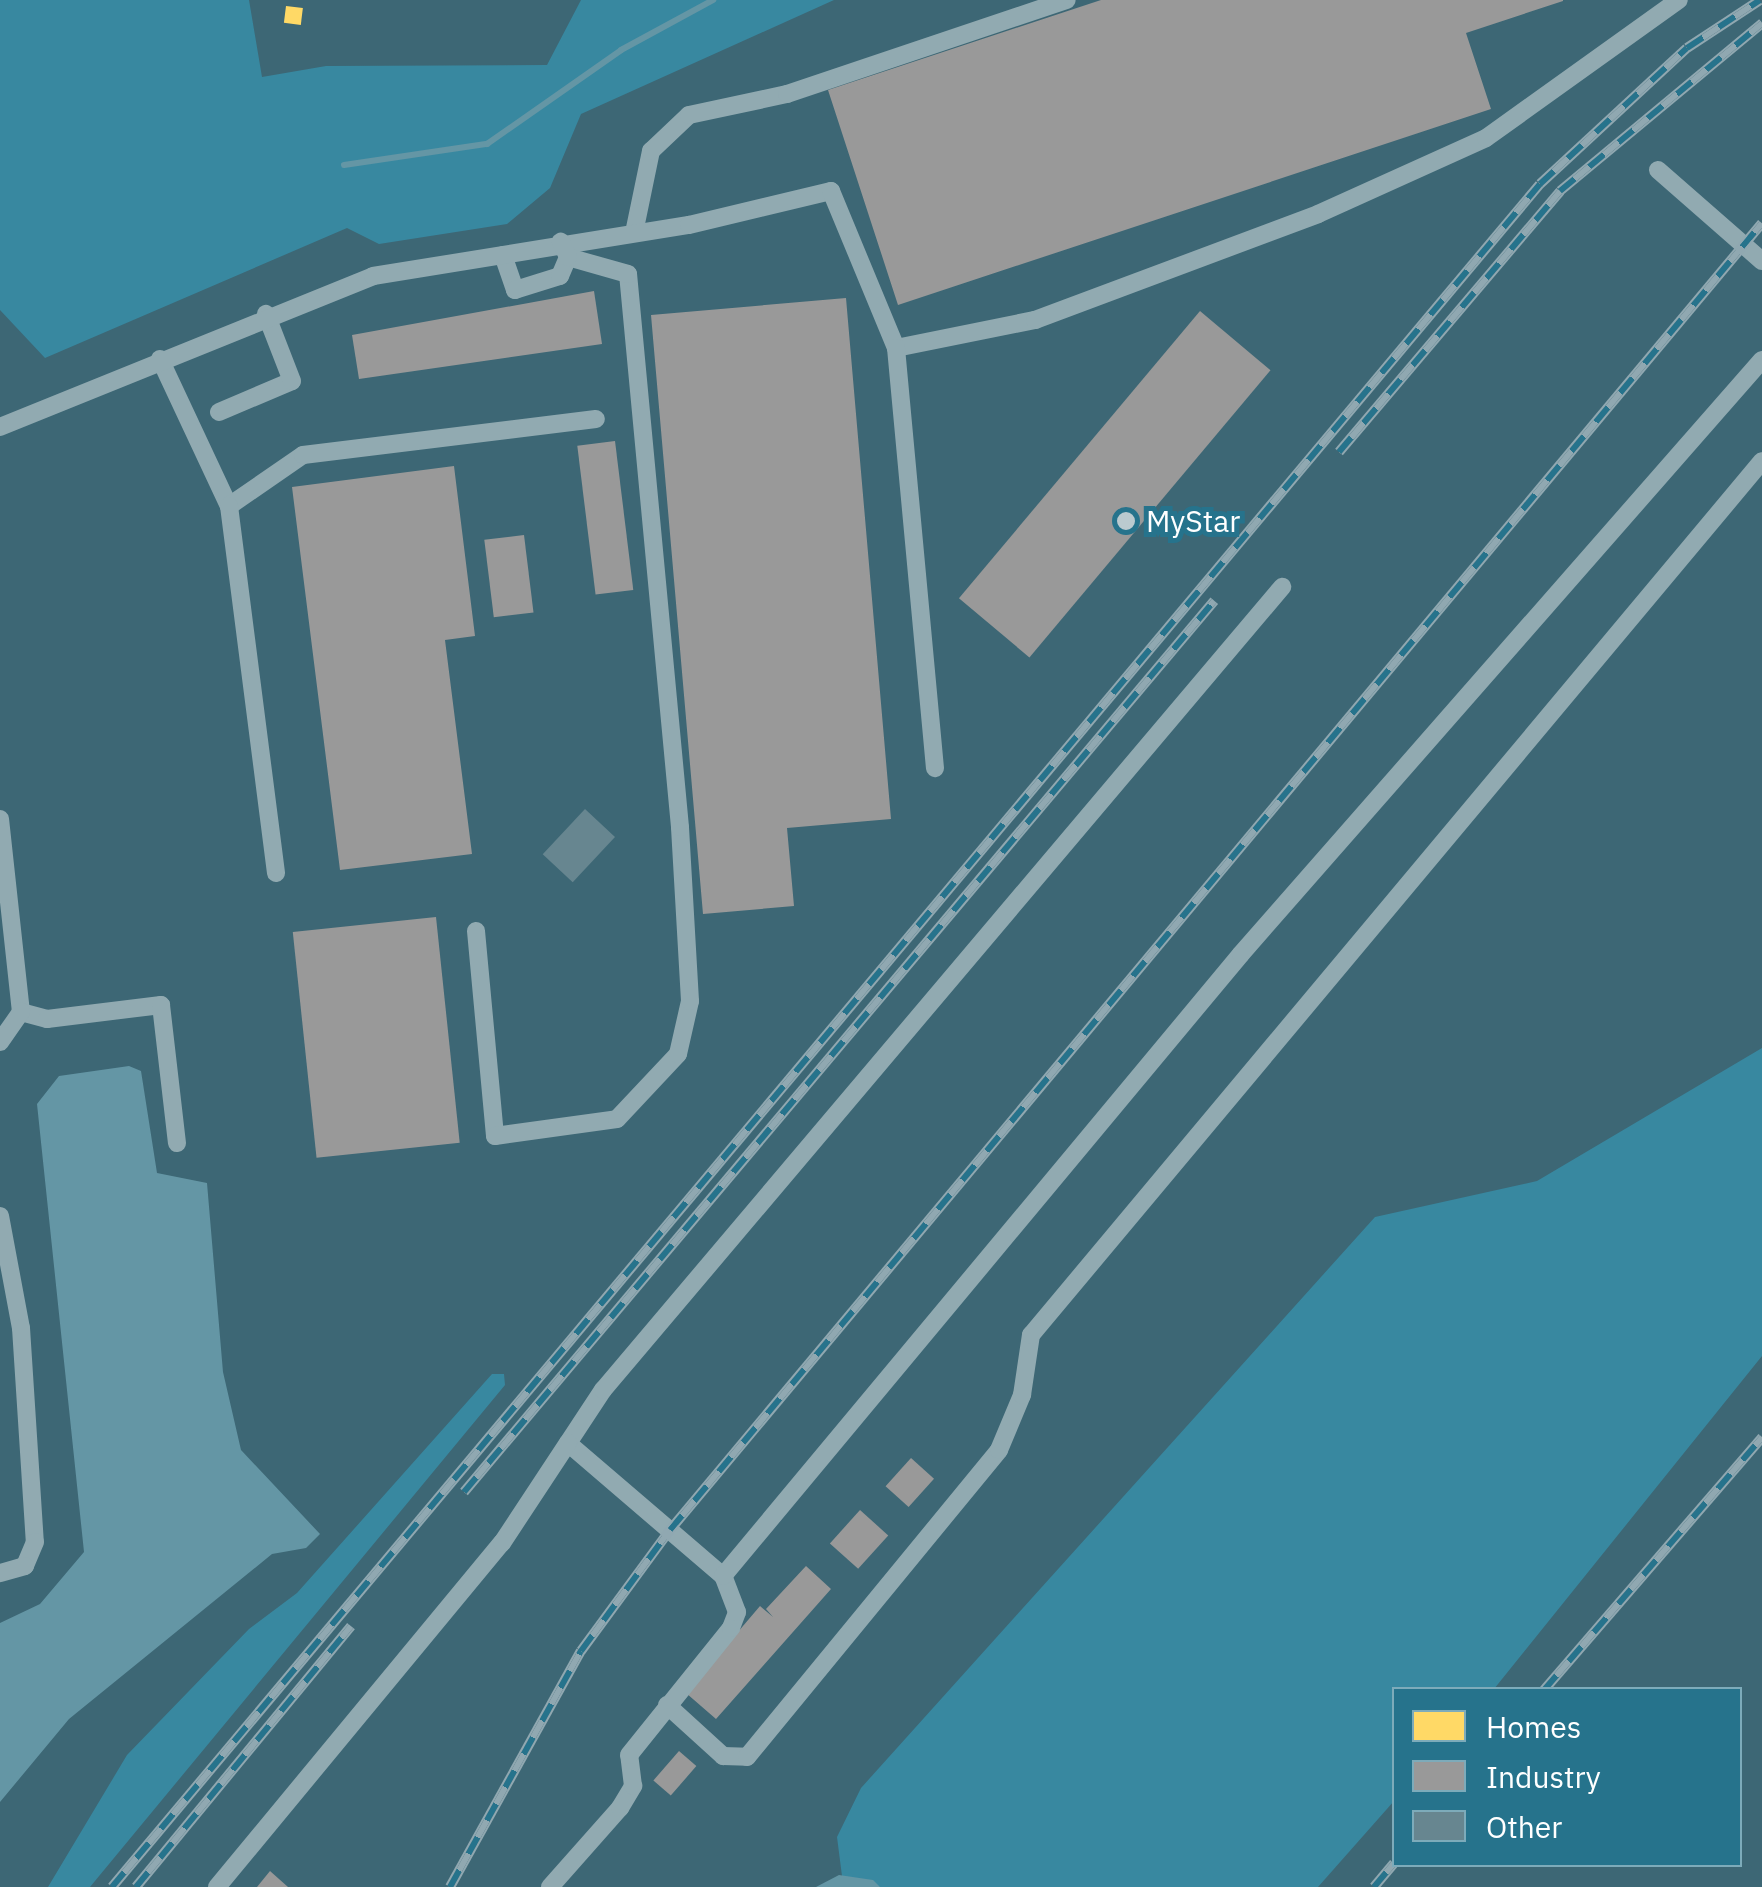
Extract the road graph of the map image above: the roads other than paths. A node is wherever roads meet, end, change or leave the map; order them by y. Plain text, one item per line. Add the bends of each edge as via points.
1 (1067, 0) edge
2 (1679, 0) edge
3 (1658, 170) dead end
4 (634, 234) junction
5 (565, 250) junction
6 (503, 255) junction
7 (1762, 261) edge
8 (266, 314) junction
9 (896, 348) junction
10 (160, 359) junction
11 (1762, 360) edge
12 (218, 412) dead end
13 (596, 419) dead end
14 (0, 428) edge
15 (1762, 461) edge
16 (229, 506) junction
17 (1282, 587) dead end
18 (935, 768) dead end
19 (0, 818) edge
20 (276, 872) dead end
21 (476, 930) dead end
22 (22, 1012) junction
23 (0, 1042) edge
24 (177, 1143) dead end
25 (0, 1216) edge
26 (568, 1443) junction
27 (0, 1573) edge
28 (723, 1576) junction
29 (667, 1705) junction
30 (216, 1887) edge
31 (550, 1887) edge

1 - 4 street via 787,94 689,115 650,151
2 - 9 street via 1486,138 1318,214 1036,320
3 - 7 street
4 - 5 street
4 - 9 street via 831,191
5 - 6 street
5 - 6 street via 560,276 514,290
5 - 21 street via 628,274 682,845 690,1001 678,1054 618,1119 495,1136
6 - 8 street via 373,276
8 - 10 street
8 - 12 street via 292,381
9 - 18 street
10 - 14 street
10 - 16 street
11 - 28 street via 1240,954
13 - 16 street via 303,456
15 - 29 street via 1030,1335 1022,1396 999,1450 747,1757 723,1756
16 - 20 street
17 - 26 street via 615,1375
19 - 22 street
22 - 23 street
22 - 24 street via 46,1019 161,1006
25 - 27 street via 22,1328 35,1542 25,1566
26 - 28 street
26 - 30 street via 502,1542
28 - 29 street via 737,1612 731,1628
29 - 31 street via 630,1755 632,1786 620,1808

